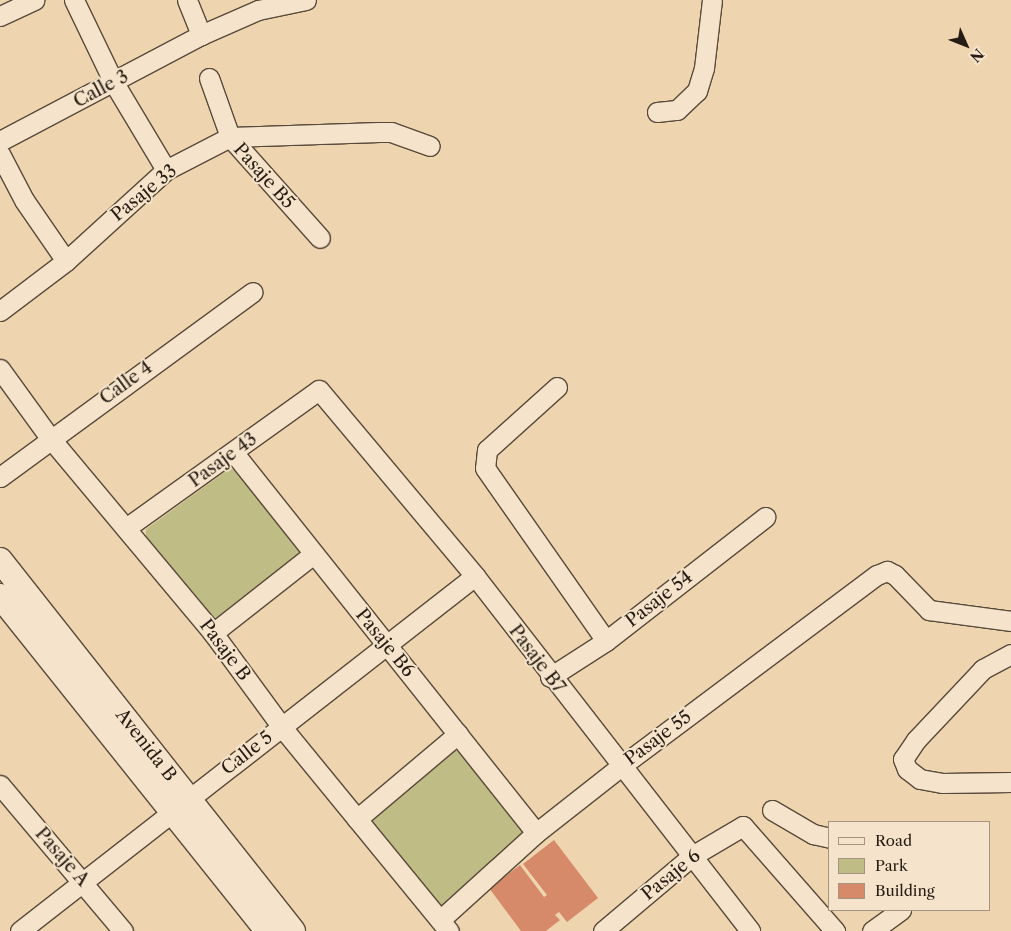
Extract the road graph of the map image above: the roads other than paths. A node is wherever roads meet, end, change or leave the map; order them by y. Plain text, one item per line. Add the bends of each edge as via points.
1 (34, 0) edge
2 (74, 0) edge
3 (186, 0) edge
4 (306, 0) edge
5 (712, 0) edge
6 (0, 16) edge
7 (201, 35) junction
8 (209, 78) dead end
9 (114, 83) junction
10 (657, 112) dead end
11 (230, 137) junction
12 (0, 141) edge
13 (430, 146) dead end
14 (0, 154) edge
15 (166, 170) junction
16 (320, 238) dead end
17 (66, 260) junction
18 (253, 292) dead end
19 (0, 311) edge
20 (0, 369) edge
21 (557, 387) dead end
22 (319, 390) joint
23 (50, 438) junction
24 (234, 453) junction
25 (0, 477) edge
26 (765, 517) dead end
27 (126, 528) junction
28 (312, 554) junction
29 (0, 560) edge
30 (475, 576) junction
31 (0, 596) edge
32 (1011, 621) edge
33 (213, 633) junction
34 (606, 641) junction
35 (387, 644) junction
36 (1011, 654) edge
37 (550, 677) junction
38 (281, 726) junction
39 (458, 734) junction
40 (620, 767) junction
41 (1011, 782) edge
42 (0, 785) edge
43 (180, 805) junction
44 (772, 810) dead end
45 (357, 819) junction
46 (536, 833) junction
47 (828, 838) edge
48 (692, 856) junction
49 (84, 881) junction
50 (900, 911) edge
51 (445, 925) edge
52 (881, 928) edge
53 (20, 931) edge
54 (123, 931) edge
55 (267, 931) edge
56 (293, 931) edge
57 (604, 931) edge
58 (750, 931) edge
59 (835, 931) edge

1 - 6 street
2 - 9 street
3 - 7 street
4 - 7 street, Calle 3 via 258,10
5 - 10 street via 704,68 697,91 677,110
7 - 9 street, Calle 3
8 - 11 street, Pasaje B5
9 - 12 street, Calle 3
9 - 15 street
11 - 13 street, Pasaje 33 via 385,132
11 - 15 street, Pasaje 33
11 - 16 street, Pasaje B5
14 - 17 street via 24,200
15 - 17 street, Pasaje 33
17 - 19 street, Pasaje 33
18 - 23 street, Calle 4
20 - 23 street, Pasaje B
21 - 34 street via 488,450 485,468
22 - 24 street, Pasaje 43
22 - 30 street, Pasaje B7
23 - 25 street, Calle 4
23 - 27 street, Pasaje B
24 - 27 street, Pasaje 43
24 - 28 street, Pasaje B6
26 - 34 street, Pasaje 54
27 - 33 street, Pasaje B
28 - 33 street
28 - 35 street, Pasaje B6
29 - 43 street, Avenida B
30 - 35 street, Calle 5
30 - 37 street, Pasaje B7
31 - 43 street, Avenida B
32 - 40 street, Pasaje 55 via 929,610 887,571 876,575
33 - 38 street, Pasaje B
34 - 37 street, Pasaje 54
35 - 38 street, Calle 5
35 - 39 street, Pasaje B6
36 - 41 street via 983,669 916,740 903,759 907,769 920,779
37 - 40 street, Pasaje B7
38 - 43 street, Calle 5
38 - 45 street, Pasaje B
39 - 45 street
39 - 46 street, Pasaje B6
40 - 46 street, Pasaje 55
40 - 48 street, Pasaje B7
42 - 49 street, Pasaje A
43 - 49 street, Calle 5
43 - 55 street, Avenida B
43 - 56 street, Avenida B
44 - 47 street via 812,834
45 - 51 street, Pasaje B
46 - 51 street, Pasaje 55
48 - 57 street, Pasaje 6
48 - 58 street, Pasaje B7
48 - 59 street, Pasaje 6 via 743,826
49 - 53 street, Calle 5
49 - 54 street, Pasaje A
50 - 52 street

